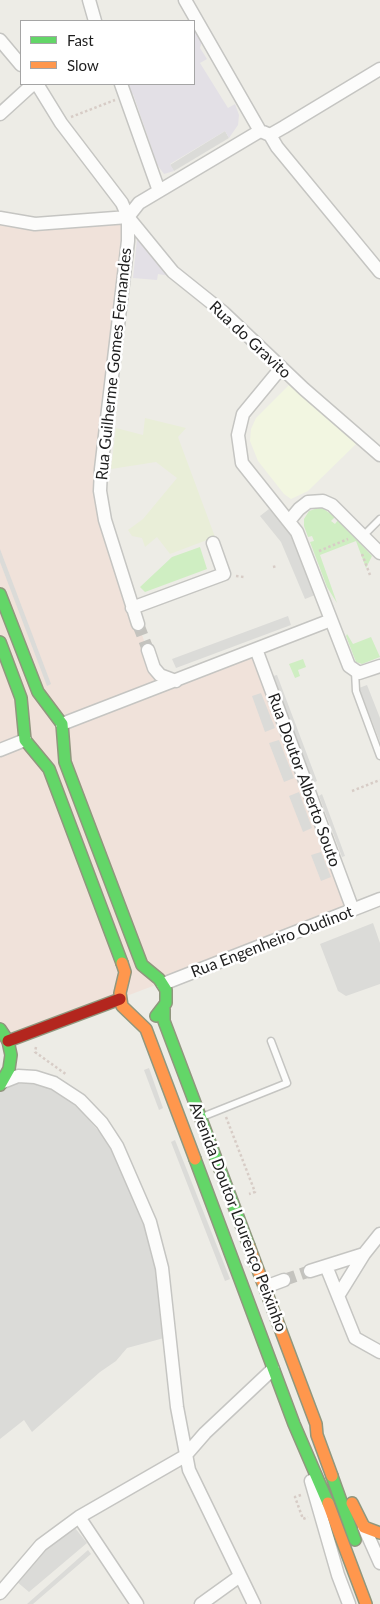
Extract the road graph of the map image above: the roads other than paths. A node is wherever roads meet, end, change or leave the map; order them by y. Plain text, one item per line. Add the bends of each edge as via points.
1 (89, 0) edge
2 (185, 0) edge
3 (95, 20) edge
4 (0, 40) edge
5 (20, 64) edge
6 (380, 69) edge
7 (34, 85) edge
8 (36, 85) edge
9 (121, 85) edge
10 (0, 114) edge
11 (265, 133) junction
12 (160, 190) junction
13 (128, 217) junction
14 (0, 218) edge
15 (380, 272) edge
16 (281, 368) junction
17 (380, 455) edge
18 (380, 518) edge
19 (289, 521) junction
20 (362, 535) junction
21 (213, 543) dead end
22 (380, 553) edge
23 (0, 594) edge
24 (132, 608) junction
25 (331, 620) junction
26 (138, 624) tunnel mouth
27 (0, 642) edge
28 (256, 649) junction
29 (148, 650) tunnel mouth
30 (380, 666) edge
31 (154, 668) junction
32 (355, 671) junction
33 (176, 681) junction
34 (146, 692) junction
35 (58, 719) junction
36 (27, 739) junction
37 (62, 740) junction
38 (0, 750) edge
39 (380, 756) edge
40 (380, 899) edge
41 (353, 910) junction
42 (159, 980) junction
43 (122, 987) junction
44 (120, 999) junction
45 (164, 1009) junction
46 (136, 1019) junction
47 (0, 1029) edge
48 (8, 1041) junction
49 (270, 1041) dead end
50 (2, 1083) edge
51 (201, 1117) junction
52 (380, 1234) edge
53 (364, 1254) junction
54 (326, 1266) junction
55 (310, 1270) tunnel mouth
56 (284, 1280) tunnel mouth
57 (265, 1287) junction
58 (338, 1296) junction
59 (380, 1352) edge
60 (273, 1369) junction
61 (294, 1424) junction
62 (316, 1424) junction
63 (185, 1456) junction
64 (79, 1517) junction
65 (364, 1527) junction
66 (380, 1533) edge
67 (380, 1563) edge
68 (240, 1576) junction
69 (0, 1593) edge
70 (137, 1604) edge
71 (201, 1604) edge
72 (254, 1604) edge
73 (349, 1604) edge
74 (366, 1604) edge
75 (378, 1604) edge

1 - 3 street
2 - 11 street
4 - 5 street
6 - 11 street
7 - 10 street
8 - 13 street, Rua do Gravito via 122,203
9 - 12 street
11 - 12 street
11 - 15 street
12 - 13 street via 139,203
13 - 14 street via 35,224
13 - 16 street, Rua do Gravito via 173,272 223,312
13 - 24 street, Rua Guilherme Gomes Fernandes via 100,491 105,520
16 - 17 street, Rua do Gravito
16 - 19 street via 243,414 238,435 242,464
18 - 20 lane
19 - 20 street via 308,502 323,500
19 - 25 street via 297,532
20 - 22 street
21 - 24 street via 224,574
23 - 35 main road via 38,692
24 - 26 street, Rua Guilherme Gomes Fernandes
25 - 28 street
25 - 32 street via 349,666
27 - 36 main road via 21,698
28 - 33 street
28 - 41 street, Rua Doutor Alberto Souto
29 - 31 street
30 - 32 street via 366,672
31 - 33 street via 160,675
31 - 34 street via 151,685
32 - 39 lane via 356,691
33 - 34 street
34 - 35 street
35 - 36 main road via 35,714
35 - 37 main road
36 - 37 main road via 39,752 50,752
36 - 38 street
36 - 43 main road via 49,769 125,972
37 - 42 main road via 65,762 142,965
40 - 41 street, Rua Engenheiro Oudinot
41 - 42 street, Rua Engenheiro Oudinot
42 - 43 main road via 139,974 132,976
42 - 45 main road, Avenida Doutor Lourenço Peixinho via 167,996
43 - 44 main road
44 - 46 main road, Avenida Doutor Lourenço Peixinho via 125,1011
44 - 48 main road
45 - 46 main road via 152,1018
45 - 51 main road, Avenida Doutor Lourenço Peixinho via 164,1022
46 - 60 main road, Avenida Doutor Lourenço Peixinho via 146,1029
47 - 48 main road
48 - 50 main road via 10,1069
49 - 51 lane via 287,1083
50 - 63 street via 18,1076 54,1083 80,1100 102,1123 117,1146 150,1222 162,1268
51 - 57 main road, Avenida Doutor Lourenço Peixinho
52 - 53 street
53 - 54 street
53 - 58 street
54 - 55 street
54 - 58 street
56 - 57 street
57 - 62 main road, Avenida Doutor Lourenço Peixinho
58 - 59 street via 355,1338
60 - 61 main road, Avenida Doutor Lourenço Peixinho
60 - 63 street
61 - 73 street, Avenida Doutor Lourenço Peixinho
61 - 74 main road, Avenida Doutor Lourenço Peixinho
62 - 65 main road, Avenida Doutor Lourenço Peixinho via 324,1434 356,1515
62 - 75 main road, Avenida Doutor Lourenço Peixinho via 317,1435
63 - 64 street
63 - 68 street
64 - 69 street via 42,1545
64 - 70 street
65 - 66 main road
65 - 67 street, Avenida Doutor Lourenço Peixinho
68 - 71 street
68 - 72 street

